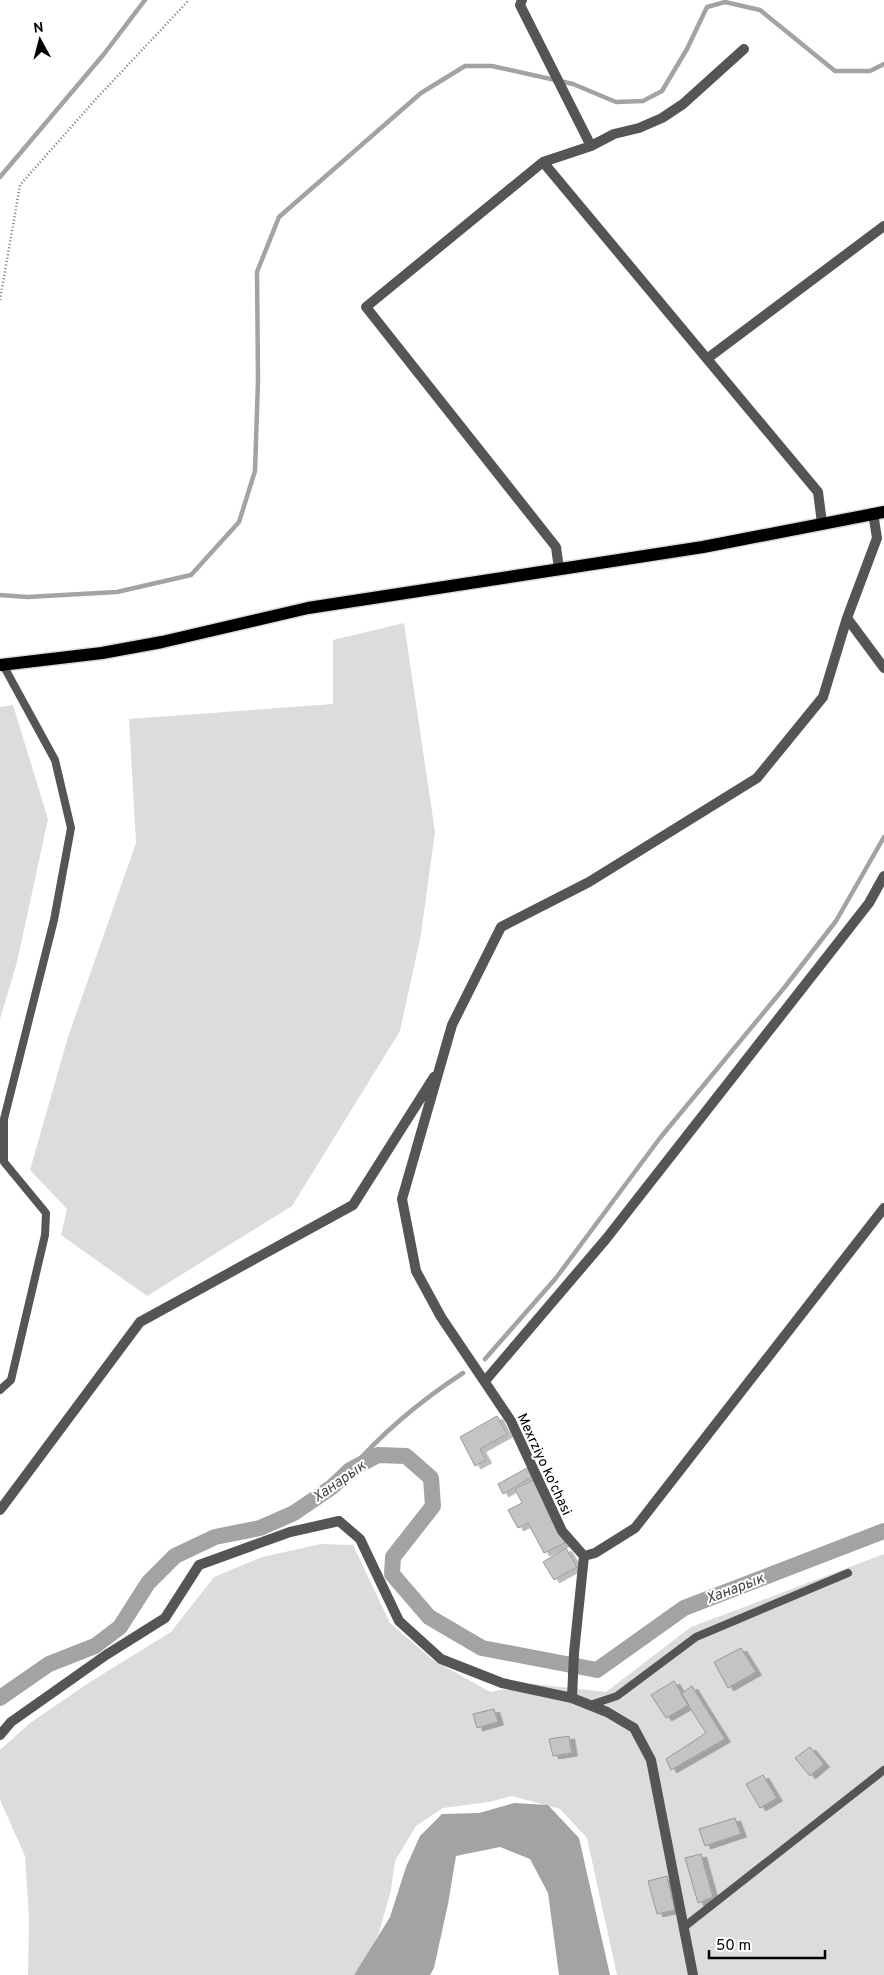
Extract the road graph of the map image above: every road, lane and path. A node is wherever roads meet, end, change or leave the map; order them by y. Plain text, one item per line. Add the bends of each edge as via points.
1 (189, 0) edge
2 (522, 0) edge
3 (744, 49) dead end
4 (591, 146) junction
5 (543, 162) junction
6 (884, 226) edge
7 (0, 300) edge
8 (708, 358) junction
9 (878, 512) edge
10 (822, 523) junction
11 (560, 569) junction
12 (847, 618) junction
13 (2, 665) edge
14 (884, 668) edge
15 (884, 876) edge
16 (442, 1066) junction
17 (884, 1208) edge
18 (485, 1380) junction
19 (0, 1390) edge
20 (0, 1510) edge
21 (584, 1556) junction
22 (848, 1573) dead end
23 (572, 1698) junction
24 (590, 1705) junction
25 (0, 1734) edge
26 (884, 1770) edge
27 (684, 1927) junction
28 (693, 1975) edge

1 - 7 path via 20,185
2 - 4 street via 520,5
3 - 4 street via 683,104 662,118 614,134
4 - 5 street
5 - 8 street
5 - 11 street via 366,307 556,547
6 - 8 street
8 - 10 street via 818,492
9 - 10 main road
9 - 12 street, Mexrziyo ko'chasi via 876,538
10 - 11 main road via 703,547
11 - 13 main road via 308,608 102,653
12 - 14 street
12 - 16 street, Mexrziyo ko'chasi via 823,697 757,778 589,882 501,927 452,1025
13 - 19 lane via 55,760 71,828 54,920 4,1119 4,1162 46,1213 45,1235 11,1380
15 - 18 street via 869,903 606,1239
16 - 18 street, Mexrziyo ko'chasi via 402,1199 416,1271 441,1317
16 - 20 street via 353,1205 140,1322
17 - 21 street via 635,1528 595,1554
18 - 21 street, Mexrziyo ko'chasi via 511,1421 562,1531
21 - 23 street
22 - 24 lane via 696,1636 617,1696
23 - 24 street
23 - 25 street via 502,1683 441,1659 399,1621 360,1539 339,1520 290,1532 199,1566 165,1618 106,1655 11,1722
24 - 27 street via 634,1728 651,1760
26 - 27 lane
27 - 28 street

